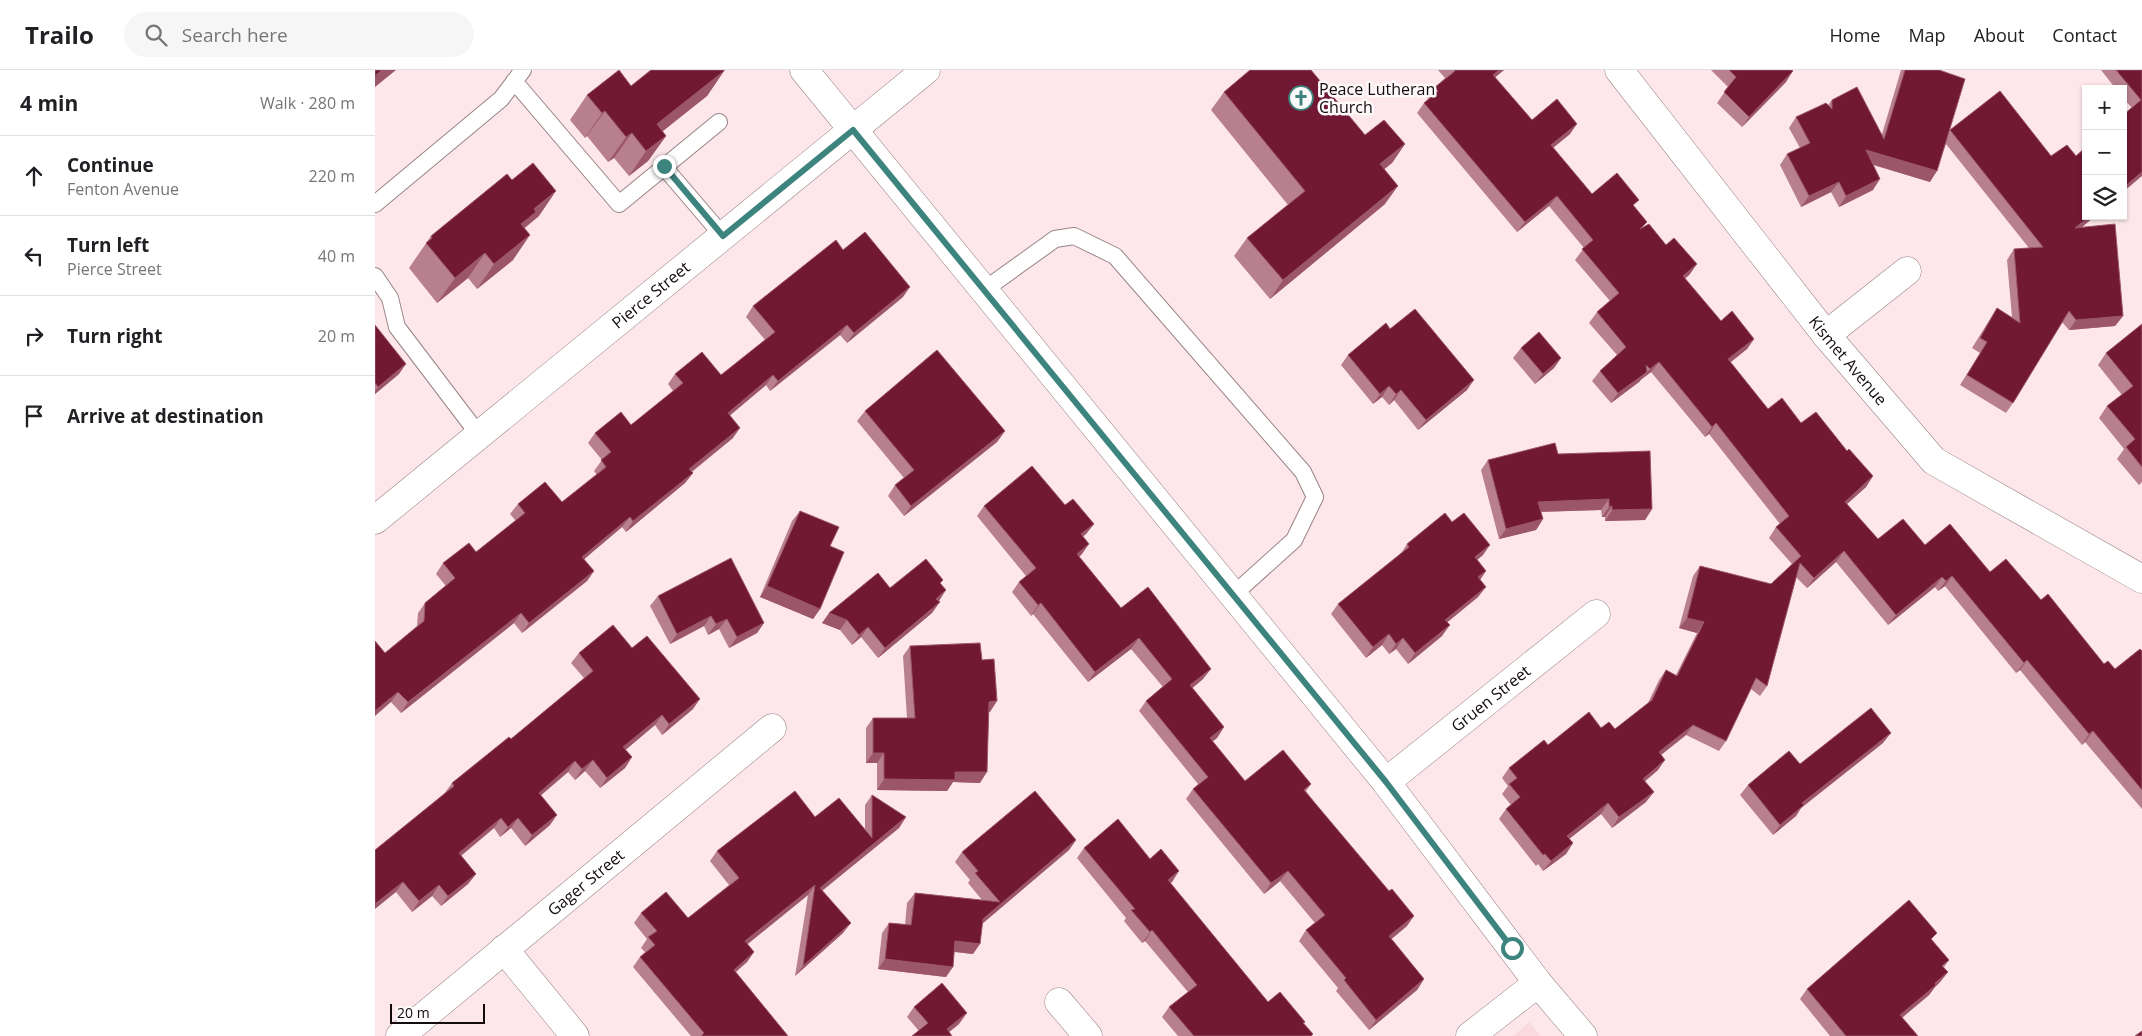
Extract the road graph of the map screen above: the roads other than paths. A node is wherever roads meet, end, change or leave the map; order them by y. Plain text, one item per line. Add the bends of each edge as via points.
1 (804, 70) edge
2 (926, 70) edge
3 (1619, 70) edge
4 (519, 76) edge
5 (719, 122) dead end
6 (853, 130) junction
7 (664, 166) junction
8 (375, 204) edge
9 (723, 236) junction
10 (1907, 271) dead end
11 (375, 276) edge
12 (984, 290) junction
13 (1826, 335) junction
14 (479, 435) junction
15 (375, 520) edge
16 (2142, 579) edge
17 (1233, 595) junction
18 (1595, 614) dead end
19 (772, 728) dead end
20 (1386, 782) junction
21 (503, 949) junction
22 (1538, 983) junction
23 (1059, 1002) dead end
24 (400, 1036) edge
25 (575, 1036) edge
26 (1088, 1036) edge
27 (1469, 1036) edge
28 (1583, 1036) edge

1 - 6 street
2 - 6 street, Pierce Street
3 - 13 street, Kismet Avenue
4 - 7 lane via 619,204
4 - 8 lane via 501,99
5 - 7 lane
6 - 9 street, Pierce Street
6 - 12 street
7 - 9 lane
9 - 14 street, Pierce Street
10 - 13 street
11 - 14 lane via 390,298 397,327
12 - 17 street
12 - 17 lane via 1055,239 1074,236 1115,256 1303,472 1315,497 1293,540
13 - 16 street, Kismet Avenue via 1935,461
14 - 15 street, Pierce Street
17 - 20 street
18 - 20 street, Gruen Street
19 - 21 street, Gager Street
20 - 22 street
21 - 24 street, Gager Street
21 - 25 street
22 - 27 street
22 - 28 street
23 - 26 street

